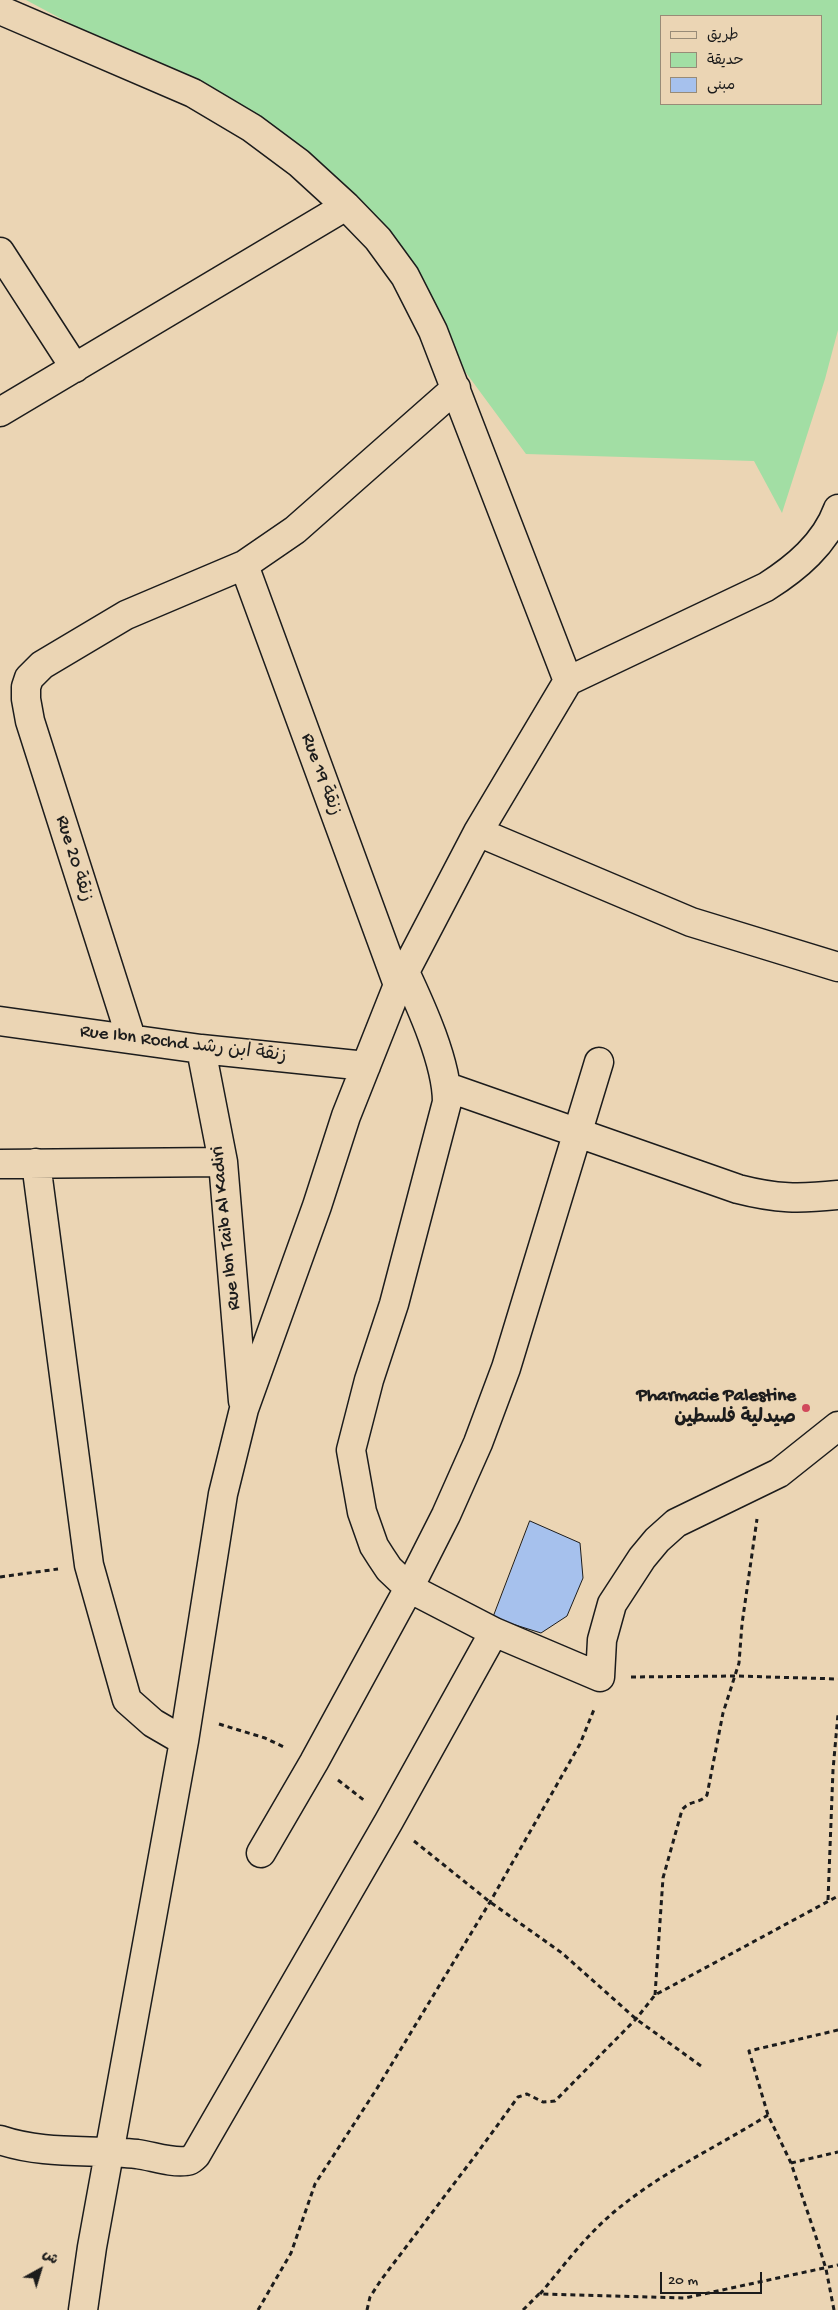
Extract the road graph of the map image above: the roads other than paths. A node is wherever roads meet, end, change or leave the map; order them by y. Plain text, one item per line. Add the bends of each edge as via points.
1 (0, 10) edge
2 (346, 206) junction
3 (0, 252) edge
4 (75, 368) junction
5 (456, 388) junction
6 (0, 412) edge
7 (838, 509) edge
8 (244, 565) junction
9 (568, 681) junction
10 (478, 832) junction
11 (838, 967) edge
12 (401, 978) junction
13 (0, 1021) edge
14 (130, 1038) junction
15 (201, 1049) junction
16 (599, 1062) dead end
17 (366, 1066) junction
18 (447, 1087) junction
19 (576, 1133) junction
20 (223, 1162) junction
21 (36, 1163) junction
22 (0, 1164) edge
23 (838, 1195) edge
24 (244, 1410) junction
25 (838, 1426) edge
26 (409, 1588) junction
27 (494, 1632) junction
28 (185, 1728) junction
29 (261, 1854) dead end
30 (0, 2140) edge
31 (110, 2152) junction
32 (83, 2310) edge

1 - 2 street via 193,93 252,128 299,163
2 - 4 street
2 - 5 street via 378,239 405,276 433,331
3 - 4 street
4 - 6 street
5 - 8 street via 295,530
5 - 9 street
7 - 9 street via 815,546 796,567 777,580
8 - 12 street, Rue 19 زنقة
8 - 14 street, Rue 20 زنقة via 95,631 49,659 29,678 26,700 30,721
9 - 10 street
10 - 11 street via 691,922
10 - 12 street
12 - 17 street
12 - 18 street, Rue 19 زنقة via 431,1035
13 - 14 street, Rue Ibn Rochd زنقة ابن رشد
14 - 15 street, Rue Ibn Rochd زنقة ابن رشد
15 - 17 street, Rue Ibn Rochd زنقة ابن رشد
15 - 20 street, Rue Ibn Taib Al Kadiri
16 - 19 street
17 - 24 street
18 - 19 street
18 - 26 street via 447,1102 436,1146 351,1450 362,1512 374,1546 389,1569
19 - 23 street via 757,1194 809,1199
19 - 26 street via 506,1368 474,1452
20 - 21 street
20 - 24 street, Rue Ibn Taib Al Kadiri
21 - 22 street
21 - 28 street via 89,1566 127,1700 153,1723
24 - 28 street via 223,1494
25 - 27 street via 763,1482 676,1523 642,1558 612,1604 602,1640 600,1677
26 - 27 street
26 - 29 street
27 - 31 street via 196,2156 179,2161
28 - 31 street
30 - 31 street via 44,2150
31 - 32 street

